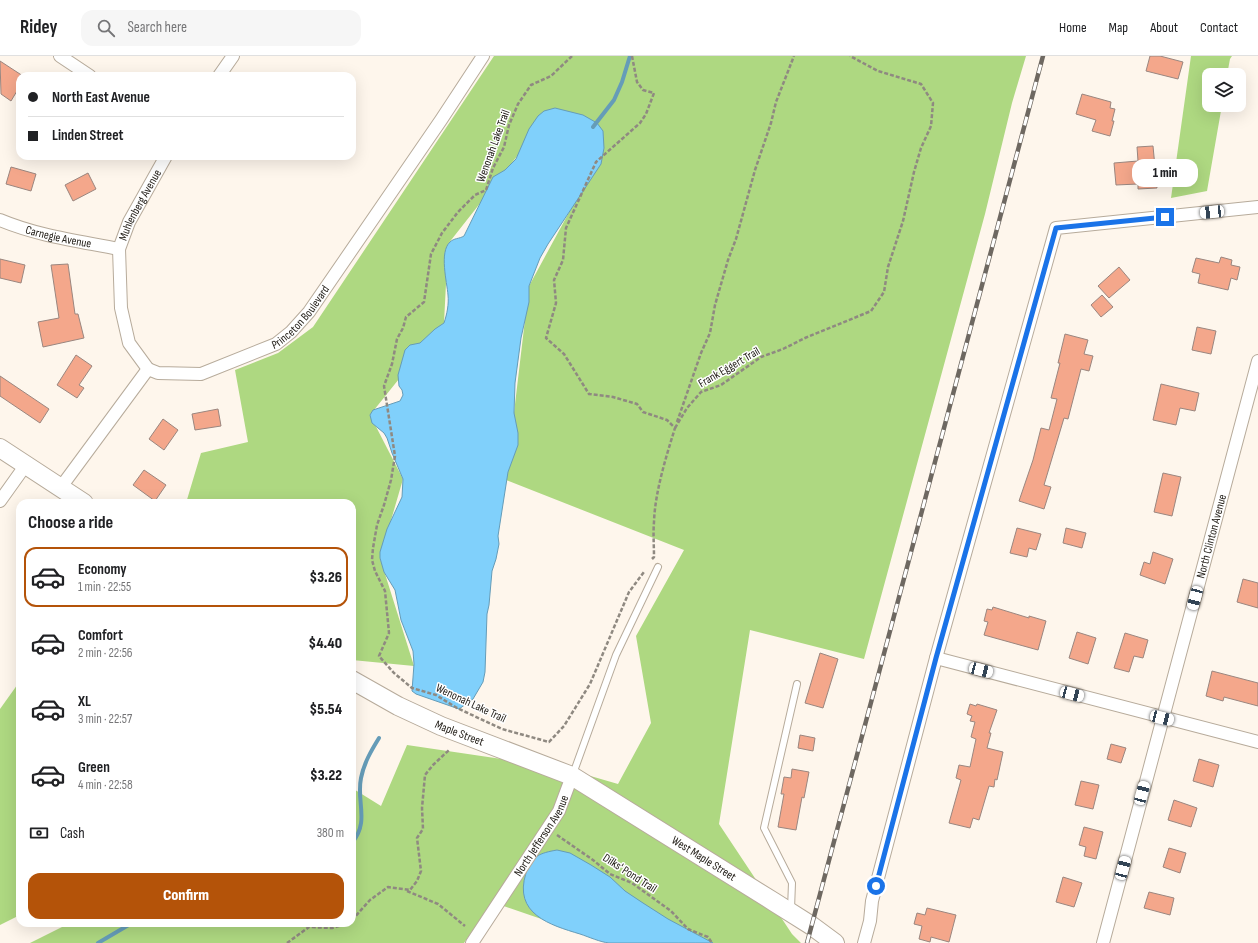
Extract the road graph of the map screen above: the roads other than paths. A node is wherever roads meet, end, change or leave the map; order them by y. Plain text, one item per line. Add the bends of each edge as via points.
1 (60, 56) edge
2 (233, 56) edge
3 (483, 56) edge
4 (84, 72) edge
5 (222, 72) edge
6 (164, 160) edge
7 (1258, 207) edge
8 (0, 220) edge
9 (119, 248) junction
10 (1258, 361) edge
11 (148, 369) junction
12 (0, 448) edge
13 (25, 466) junction
14 (60, 487) junction
15 (78, 499) edge
16 (0, 501) edge
17 (658, 567) dead end
18 (936, 658) junction
19 (356, 682) edge
20 (797, 684) dead end
21 (1162, 718) junction
22 (1258, 742) edge
23 (572, 776) junction
24 (791, 913) junction
25 (472, 943) edge
26 (835, 943) edge
27 (864, 943) edge
28 (1103, 943) edge

1 - 4 street
2 - 5 street
3 - 11 street, Princeton Boulevard via 313,305 291,332 276,344 201,374 158,374
6 - 9 street, Muhlenberg Avenue via 129,222
7 - 18 street via 1056,228
8 - 9 street, Carnegie Avenue via 20,228 65,239
9 - 11 street, Muhlenberg Avenue via 121,308 129,343
10 - 21 street, North Clinton Avenue
11 - 14 street
12 - 13 street
13 - 14 street
13 - 16 street
14 - 15 street
17 - 23 lane, North Jefferson Avenue via 616,655
18 - 21 street
18 - 27 street via 872,901
19 - 23 street, Maple Street via 441,726
20 - 24 lane via 764,828 792,884
21 - 22 street
21 - 28 street, North Clinton Avenue
23 - 24 street, West Maple Street
23 - 25 street, North Jefferson Avenue via 559,811
24 - 26 street, West Maple Street

